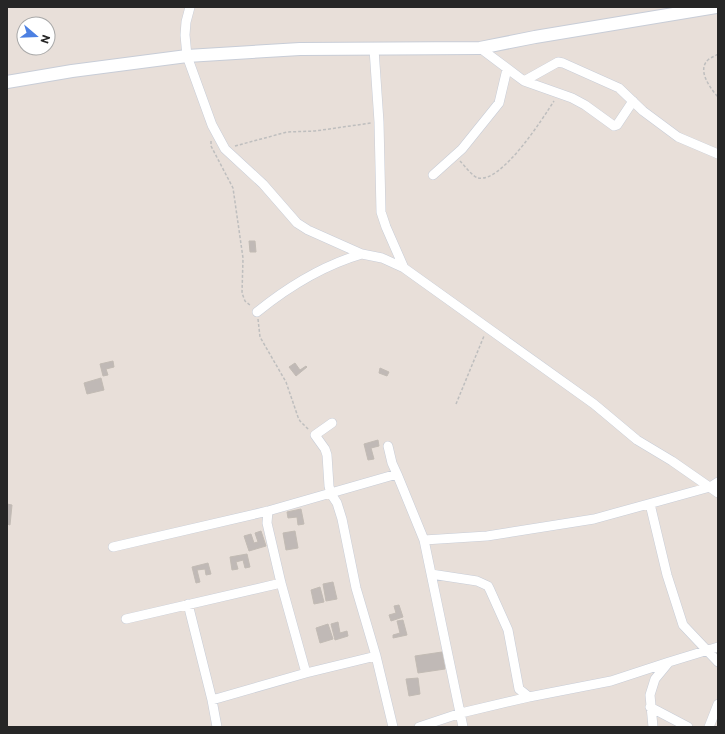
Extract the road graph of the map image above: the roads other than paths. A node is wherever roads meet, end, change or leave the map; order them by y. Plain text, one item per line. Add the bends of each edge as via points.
1 (190, 7) edge
2 (716, 7) edge
3 (480, 48) junction
4 (374, 49) junction
5 (188, 56) junction
6 (507, 70) junction
7 (524, 81) junction
8 (7, 82) edge
9 (633, 101) junction
10 (718, 154) edge
11 (433, 176) dead end
12 (362, 254) junction
13 (404, 268) junction
14 (257, 312) road end
15 (332, 423) dead end
16 (388, 446) dead end
17 (397, 474) junction
18 (718, 482) edge
19 (714, 490) edge
20 (331, 494) junction
21 (650, 504) junction
22 (268, 511) junction
23 (424, 540) junction
24 (113, 547) dead end
25 (431, 574) junction
26 (280, 583) junction
27 (188, 604) junction
28 (126, 618) dead end
29 (718, 647) edge
30 (708, 651) junction
31 (376, 656) junction
32 (669, 662) junction
33 (718, 662) edge
34 (306, 673) junction
35 (529, 697) junction
36 (212, 700) junction
37 (718, 704) edge
38 (650, 707) junction
39 (461, 713) junction
40 (217, 727) edge
41 (393, 727) edge
42 (419, 727) edge
43 (463, 727) edge
44 (653, 727) edge
45 (688, 727) edge
46 (709, 727) edge

1 - 5 street via 185,35
2 - 3 street via 535,36
3 - 4 street
3 - 6 street
4 - 5 street via 300,49
4 - 13 street via 381,212
5 - 8 street
5 - 12 street via 212,125 225,149 262,184 297,223
6 - 7 street
6 - 11 street via 499,103 462,149
7 - 9 street via 560,62 619,88
7 - 9 street via 572,98 614,126
9 - 10 street via 678,137
12 - 13 street via 382,258
12 - 14 street via 319,271 272,299
13 - 19 street via 594,404 638,440
15 - 20 street via 315,435 327,454
16 - 17 street
17 - 20 street
17 - 23 street
18 - 19 street via 714,483
19 - 21 street
20 - 22 street
20 - 31 street via 342,519 356,588
21 - 23 street via 594,519 533,529 467,538
21 - 30 street via 667,575 683,625
22 - 24 street
22 - 26 street via 267,523
23 - 25 street
25 - 35 street via 477,581 488,586 508,630 519,689
25 - 39 street
26 - 27 street
26 - 34 street
27 - 28 street
27 - 36 street
29 - 30 street
30 - 32 street
30 - 33 street
31 - 34 street
31 - 41 street
32 - 35 street via 611,681
32 - 38 street via 655,679 650,695
34 - 36 street
35 - 39 street
36 - 40 street
37 - 46 street
38 - 44 street
38 - 45 street
39 - 42 street
39 - 43 street

